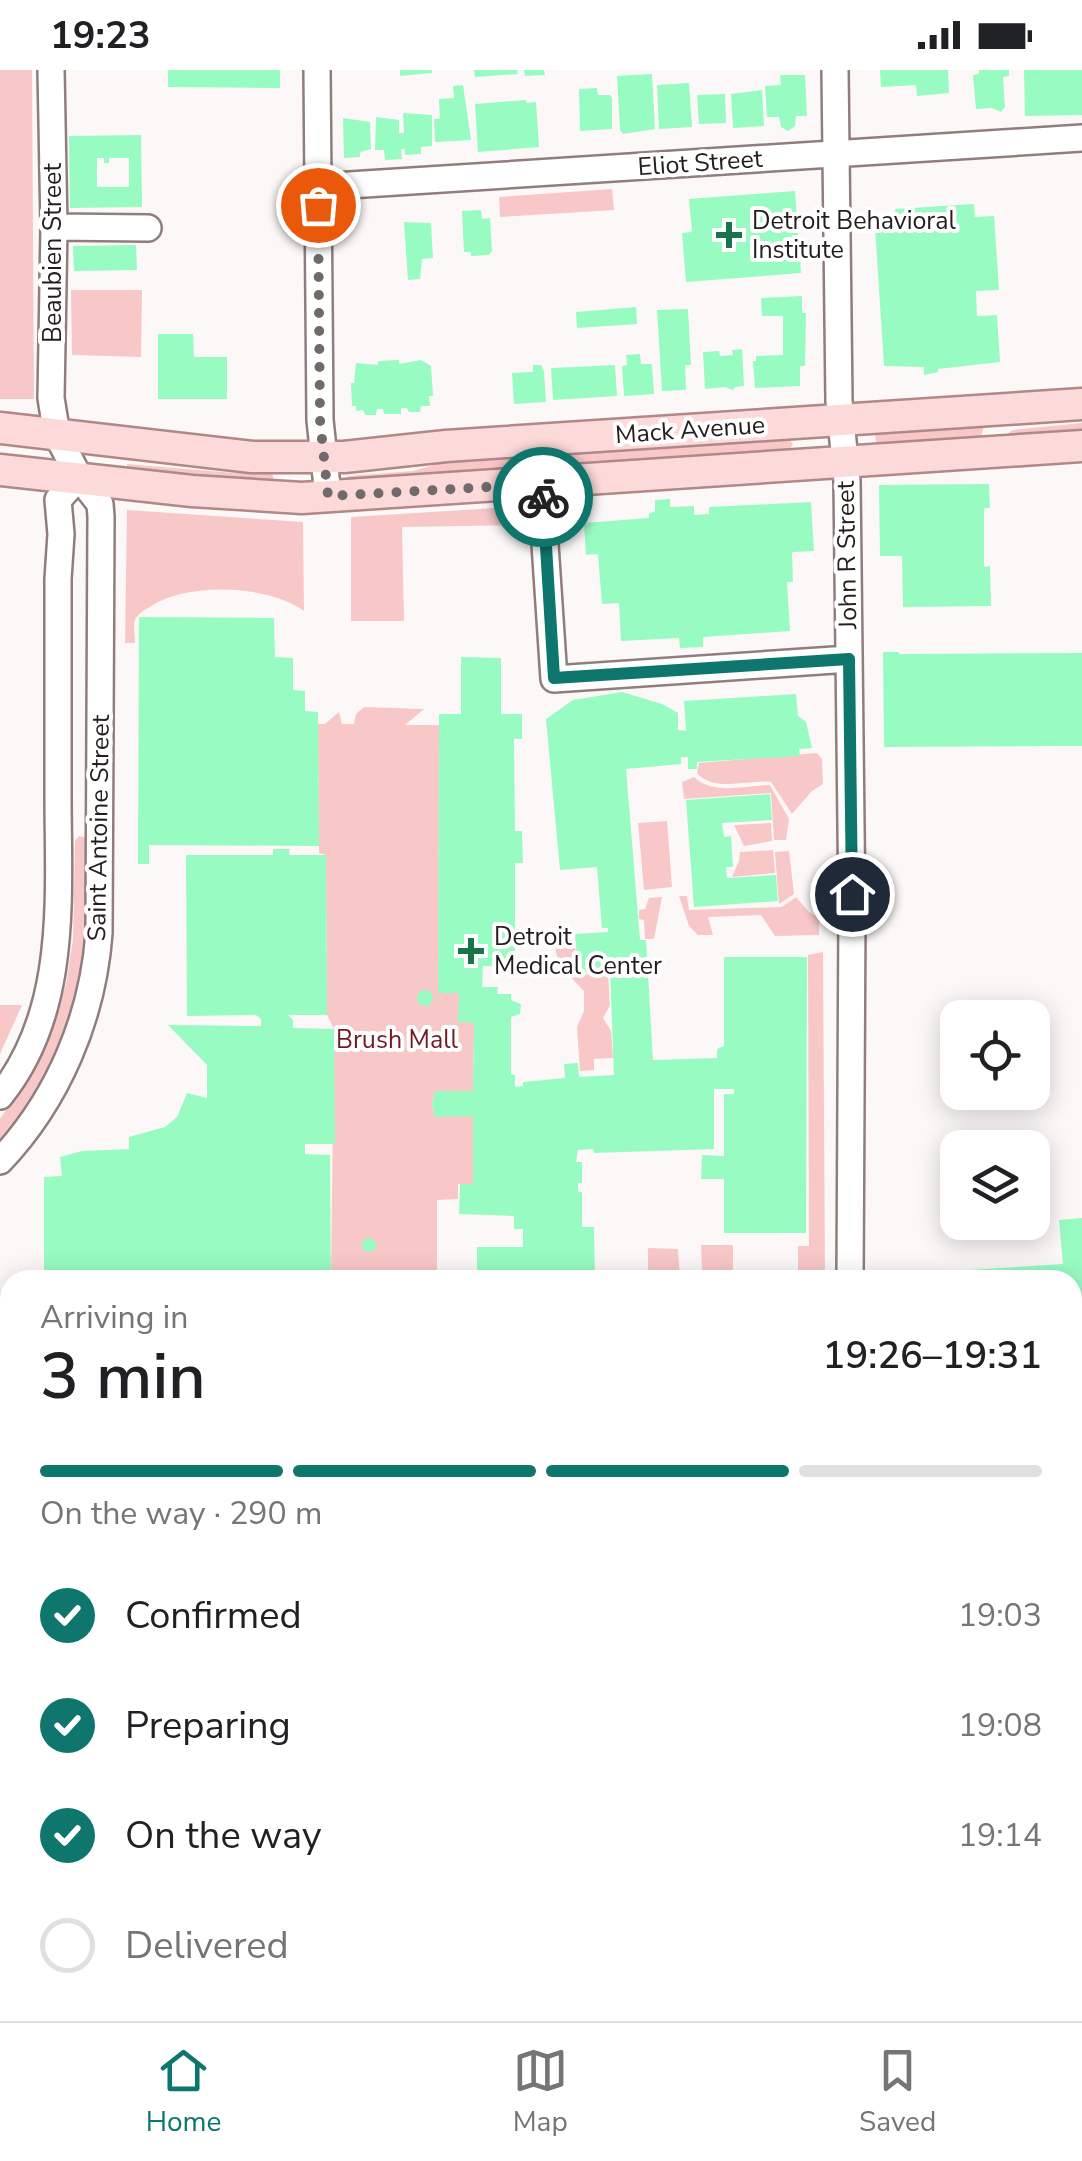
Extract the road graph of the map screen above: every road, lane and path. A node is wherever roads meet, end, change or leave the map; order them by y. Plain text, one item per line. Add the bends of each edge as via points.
1 (52, 70) edge
2 (317, 70) edge
3 (835, 70) edge
4 (1082, 138) edge
5 (835, 154) junction
6 (318, 187) junction
7 (54, 227) junction
8 (148, 228) dead end
9 (1082, 404) edge
10 (1006, 409) junction
11 (842, 420) junction
12 (797, 423) junction
13 (13, 430) edge
14 (57, 435) junction
15 (550, 439) junction
16 (1082, 446) edge
17 (1006, 451) junction
18 (277, 457) junction
19 (324, 457) junction
20 (846, 462) junction
21 (787, 466) junction
22 (5, 470) edge
23 (79, 477) junction
24 (542, 484) junction
25 (328, 496) junction
26 (269, 498) junction
27 (61, 534) junction
28 (100, 540) junction
29 (849, 659) junction
30 (58, 824) junction
31 (100, 825) junction
32 (0, 1096) edge
33 (0, 1161) edge
34 (850, 1270) edge

1 - 7 street, Beaubien Street
2 - 6 street
3 - 5 street, John R Street
4 - 5 street, Eliot Street
5 - 6 street, Eliot Street
5 - 11 street, John R Street
6 - 19 street
7 - 8 street
7 - 14 street, Beaubien Street
9 - 10 main road, Mack Avenue
10 - 11 main road, Mack Avenue
10 - 17 main road via 993,436
11 - 12 main road, Mack Avenue
11 - 20 street, John R Street
12 - 15 main road, Mack Avenue
12 - 21 main road via 801,446
13 - 14 main road, Mack Avenue
13 - 22 main road via 24,448
14 - 18 main road, Mack Avenue
14 - 23 street, Saint Antoine Street
15 - 19 main road, Mack Avenue
15 - 24 main road
16 - 17 main road, Mack Avenue
17 - 20 main road, Mack Avenue
18 - 19 main road, Mack Avenue
18 - 26 main road via 278,487
19 - 25 street
20 - 21 main road, Mack Avenue
20 - 29 street, John R Street
21 - 24 main road, Mack Avenue
22 - 23 main road, Mack Avenue
23 - 26 main road, Mack Avenue
23 - 27 street, Saint Antoine Street via 58,500
23 - 28 street, Saint Antoine Street via 100,504
24 - 25 main road, Mack Avenue
24 - 29 street via 554,678
25 - 26 main road, Mack Avenue
27 - 28 street via 72,514 82,514
27 - 30 street, Saint Antoine Street
28 - 31 street, Saint Antoine Street
29 - 34 street, John R Street
30 - 31 street
30 - 32 street, Saint Antoine Street via 54,968 30,1042
31 - 33 street, Saint Antoine Street via 97,956 82,1026 36,1116

